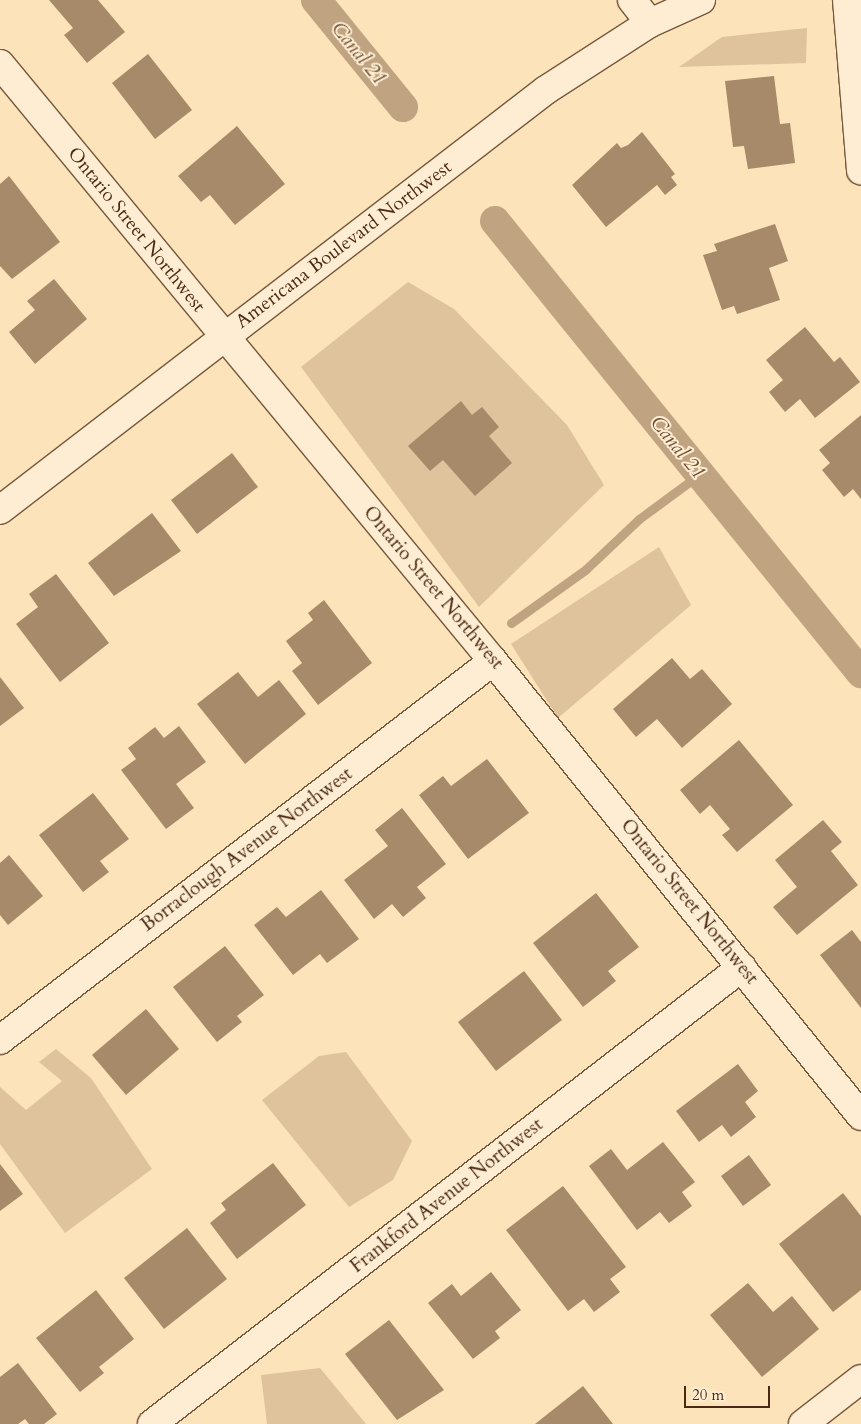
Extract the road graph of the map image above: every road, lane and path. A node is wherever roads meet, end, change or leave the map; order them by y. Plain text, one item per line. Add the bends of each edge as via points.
1 (632, 0) edge
2 (701, 0) edge
3 (847, 0) edge
4 (650, 23) junction
5 (0, 64) edge
6 (861, 170) edge
7 (224, 337) junction
8 (0, 510) edge
9 (494, 661) junction
10 (742, 967) junction
11 (0, 1040) edge
12 (861, 1116) edge
13 (861, 1379) edge
14 (152, 1424) edge
15 (803, 1424) edge

1 - 4 street
2 - 4 street, Americana Boulevard Northwest
3 - 6 street
4 - 7 street, Americana Boulevard Northwest via 546,90
5 - 7 street, Ontario Street Northwest
7 - 8 street, Americana Boulevard Northwest
7 - 9 street, Ontario Street Northwest
9 - 10 street, Ontario Street Northwest
9 - 11 street, Borraclough Avenue Northwest
10 - 12 street, Ontario Street Northwest
10 - 14 street, Frankford Avenue Northwest
13 - 15 street

